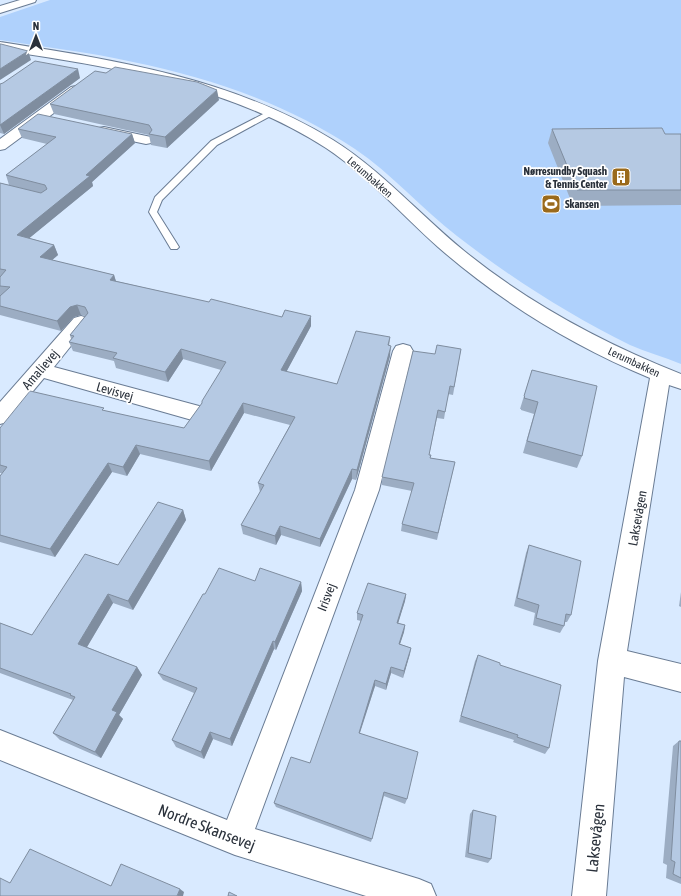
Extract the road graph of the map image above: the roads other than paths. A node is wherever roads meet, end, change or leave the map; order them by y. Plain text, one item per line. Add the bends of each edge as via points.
1 (31, 0) edge
2 (0, 10) edge
3 (0, 46) edge
4 (86, 82) edge
5 (272, 113) junction
6 (39, 117) junction
7 (53, 120) edge
8 (88, 128) edge
9 (146, 140) edge
10 (0, 146) edge
11 (174, 247) dead end
12 (81, 322) edge
13 (403, 351) dead end
14 (39, 370) junction
15 (671, 378) edge
16 (192, 412) dead end
17 (0, 416) edge
18 (612, 661) junction
19 (681, 678) edge
20 (0, 745) edge
21 (235, 839) junction
22 (419, 896) edge
23 (589, 896) edge

1 - 2 street
3 - 5 street, Lerumbakken via 45,58 164,75 220,92
4 - 6 street
5 - 11 lane via 214,144 158,199 153,212
5 - 15 street, Lerumbakken via 315,135 356,163 457,254 512,295 578,335
6 - 7 street
6 - 10 street
8 - 9 street
12 - 14 street, Amalievej
13 - 21 street, Irisvej via 367,490
14 - 16 street, Levisvej
14 - 17 street, Amalievej
15 - 18 street, Laksevågen
18 - 19 street
18 - 23 street, Laksevågen
20 - 21 street, Nordre Skansevej
21 - 22 street, Nordre Skansevej

